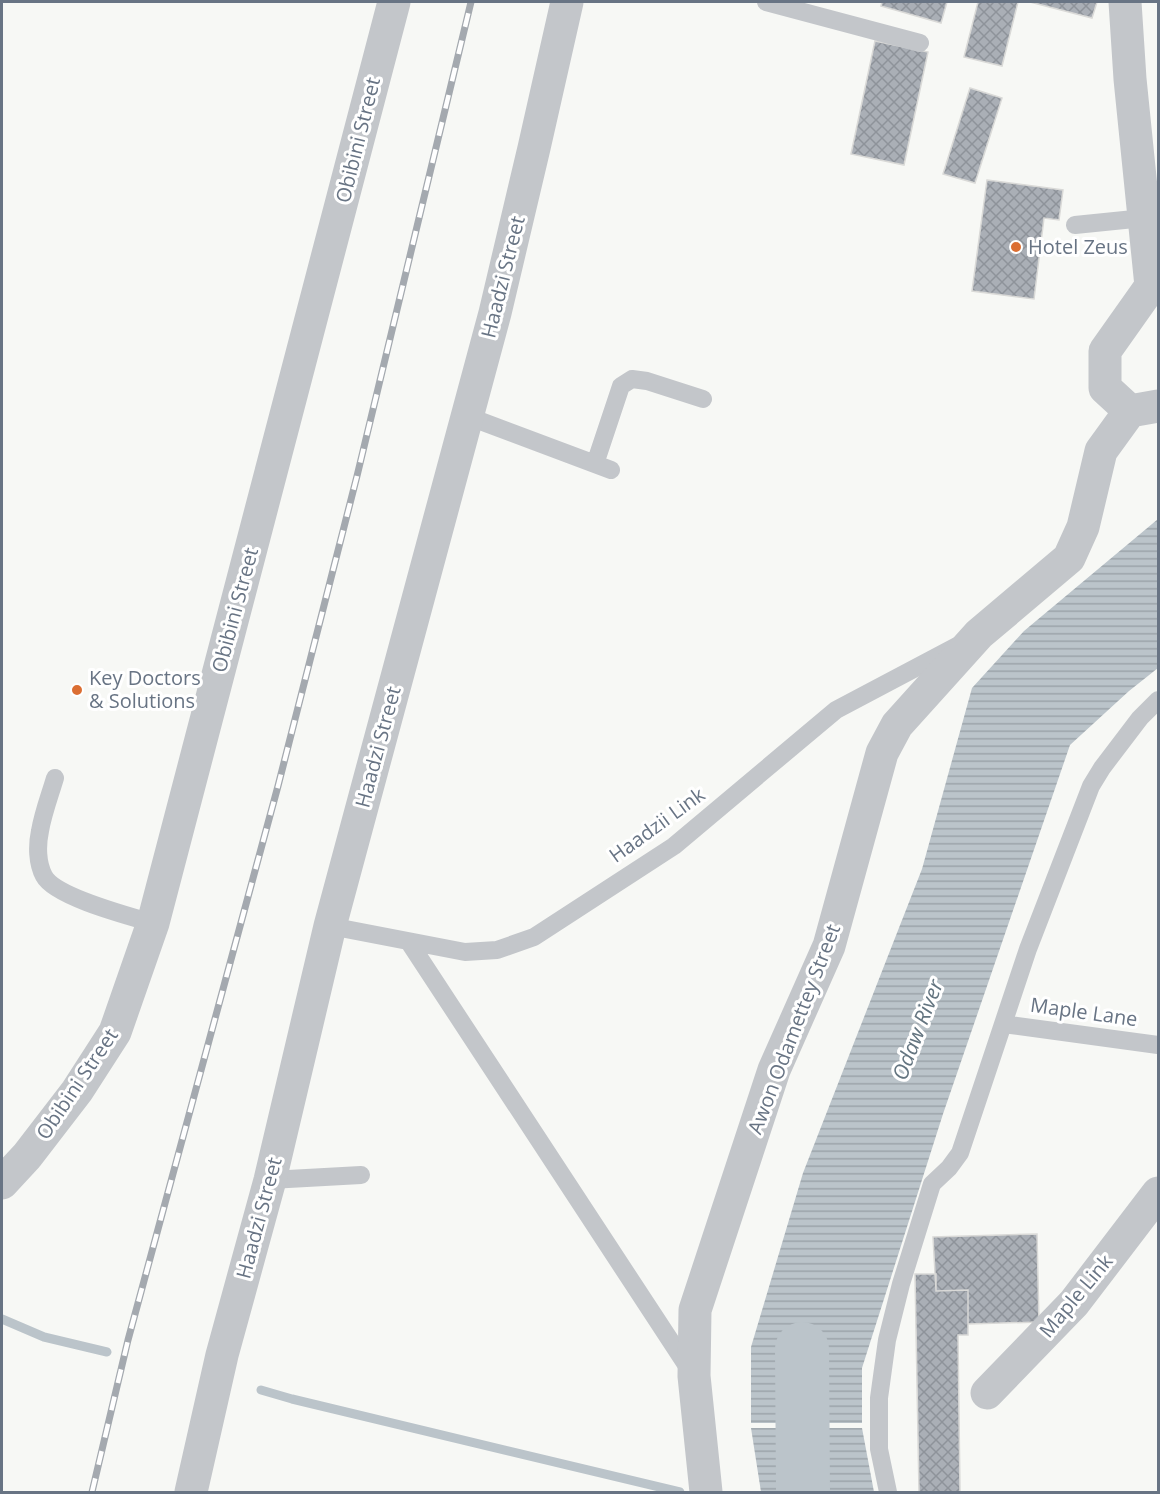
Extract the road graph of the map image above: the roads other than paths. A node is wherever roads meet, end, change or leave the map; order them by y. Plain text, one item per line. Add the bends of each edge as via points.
1 (394, 2) edge
2 (567, 2) edge
3 (766, 2) edge
4 (1125, 2) edge
5 (920, 43) dead end
6 (1144, 218) junction
7 (1075, 225) dead end
8 (703, 399) dead end
9 (1144, 408) edge
10 (467, 416) junction
11 (979, 634) junction
12 (1158, 700) edge
13 (55, 778) dead end
14 (153, 923) junction
15 (330, 926) junction
16 (409, 942) junction
17 (1003, 1024) junction
18 (1158, 1045) edge
19 (361, 1175) dead end
20 (270, 1180) junction
21 (2, 1183) edge
22 (1158, 1193) edge
23 (694, 1376) junction
24 (987, 1393) dead end
25 (704, 1479) edge
26 (190, 1492) edge
27 (888, 1492) edge

1 - 14 street, Obibini Street
2 - 10 street, Haadzi Street
3 - 5 lane
4 - 6 street
6 - 7 lane
6 - 9 street via 1150,286 1105,351 1105,388
8 - 10 lane via 647,381 632,379 621,386 603,467
9 - 11 street, Awon Odamettey Street via 1101,451 1083,527 1069,558
10 - 15 street, Haadzi Street
11 - 16 lane, Haadzii Link via 836,710 674,846 534,937 497,950 465,952
11 - 23 street, Awon Odamettey Street via 897,724 882,753 829,946 774,1070 695,1310
12 - 17 lane via 1140,718 1091,786
13 - 14 lane via 40,831 38,853 44,876 50,884 79,900
14 - 21 street, Obibini Street via 116,1032 77,1091
15 - 16 lane, Haadzii Link
15 - 20 street, Haadzi Street
16 - 23 lane
17 - 18 lane, Maple Lane
17 - 27 lane via 960,1153 932,1184 887,1340 879,1398 879,1449
19 - 20 lane
20 - 26 street, Haadzi Street via 222,1355
22 - 24 street, Maple Link via 1074,1303
23 - 25 street, Awon Odamettey Street

